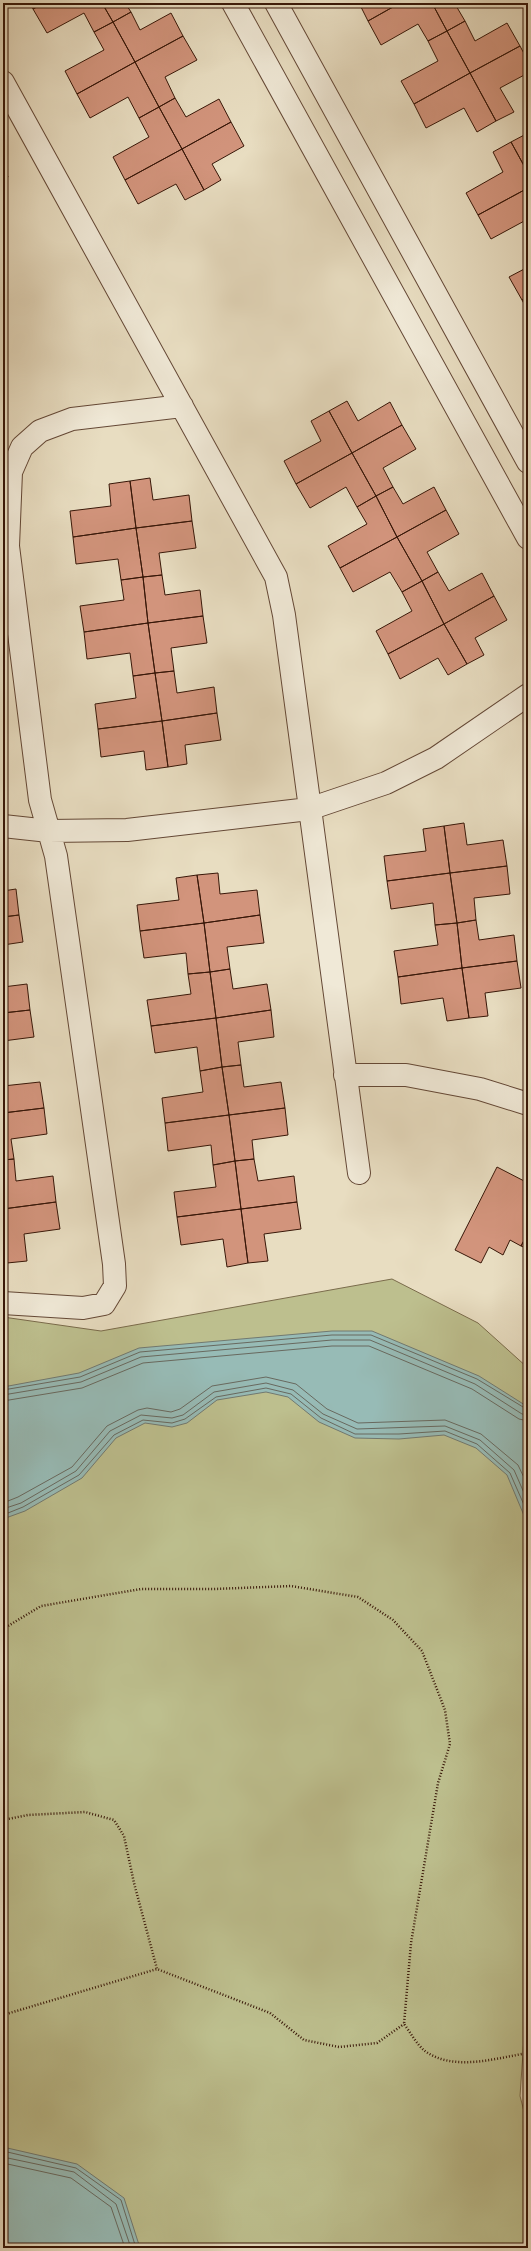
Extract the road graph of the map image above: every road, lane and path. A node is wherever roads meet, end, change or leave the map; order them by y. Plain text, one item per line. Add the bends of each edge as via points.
1 (233, 3) edge
2 (276, 3) edge
3 (3, 82) edge
4 (182, 406) junction
5 (528, 462) edge
6 (528, 538) edge
7 (528, 695) edge
8 (310, 809) junction
9 (3, 826) edge
10 (49, 832) junction
11 (346, 1075) junction
12 (528, 1104) edge
13 (359, 1173) dead end
14 (3, 1303) edge
15 (3, 1629) edge
16 (3, 1820) edge
17 (157, 1969) junction
18 (3, 2015) edge
19 (404, 2024) junction
20 (528, 2053) edge

1 - 6 street
2 - 5 street
3 - 4 street
4 - 8 street via 276,577 284,615
4 - 10 street via 72,419 40,431 22,447 11,472 8,546 40,800
7 - 8 street via 436,758 386,784
8 - 10 street via 126,830
8 - 11 street
9 - 10 street
10 - 14 street via 56,856 115,1286 104,1304 82,1308
11 - 12 street via 406,1075 480,1089
11 - 13 street
15 - 19 path via 41,1606 141,1589 291,1586 358,1597 393,1620 422,1651 445,1710 450,1744 438,1783 413,1936
16 - 17 path via 28,1815 85,1812 114,1820 124,1836
17 - 18 path
17 - 19 path via 270,2013 304,2040 339,2047 377,2044
19 - 20 path via 425,2051 445,2059 469,2063

